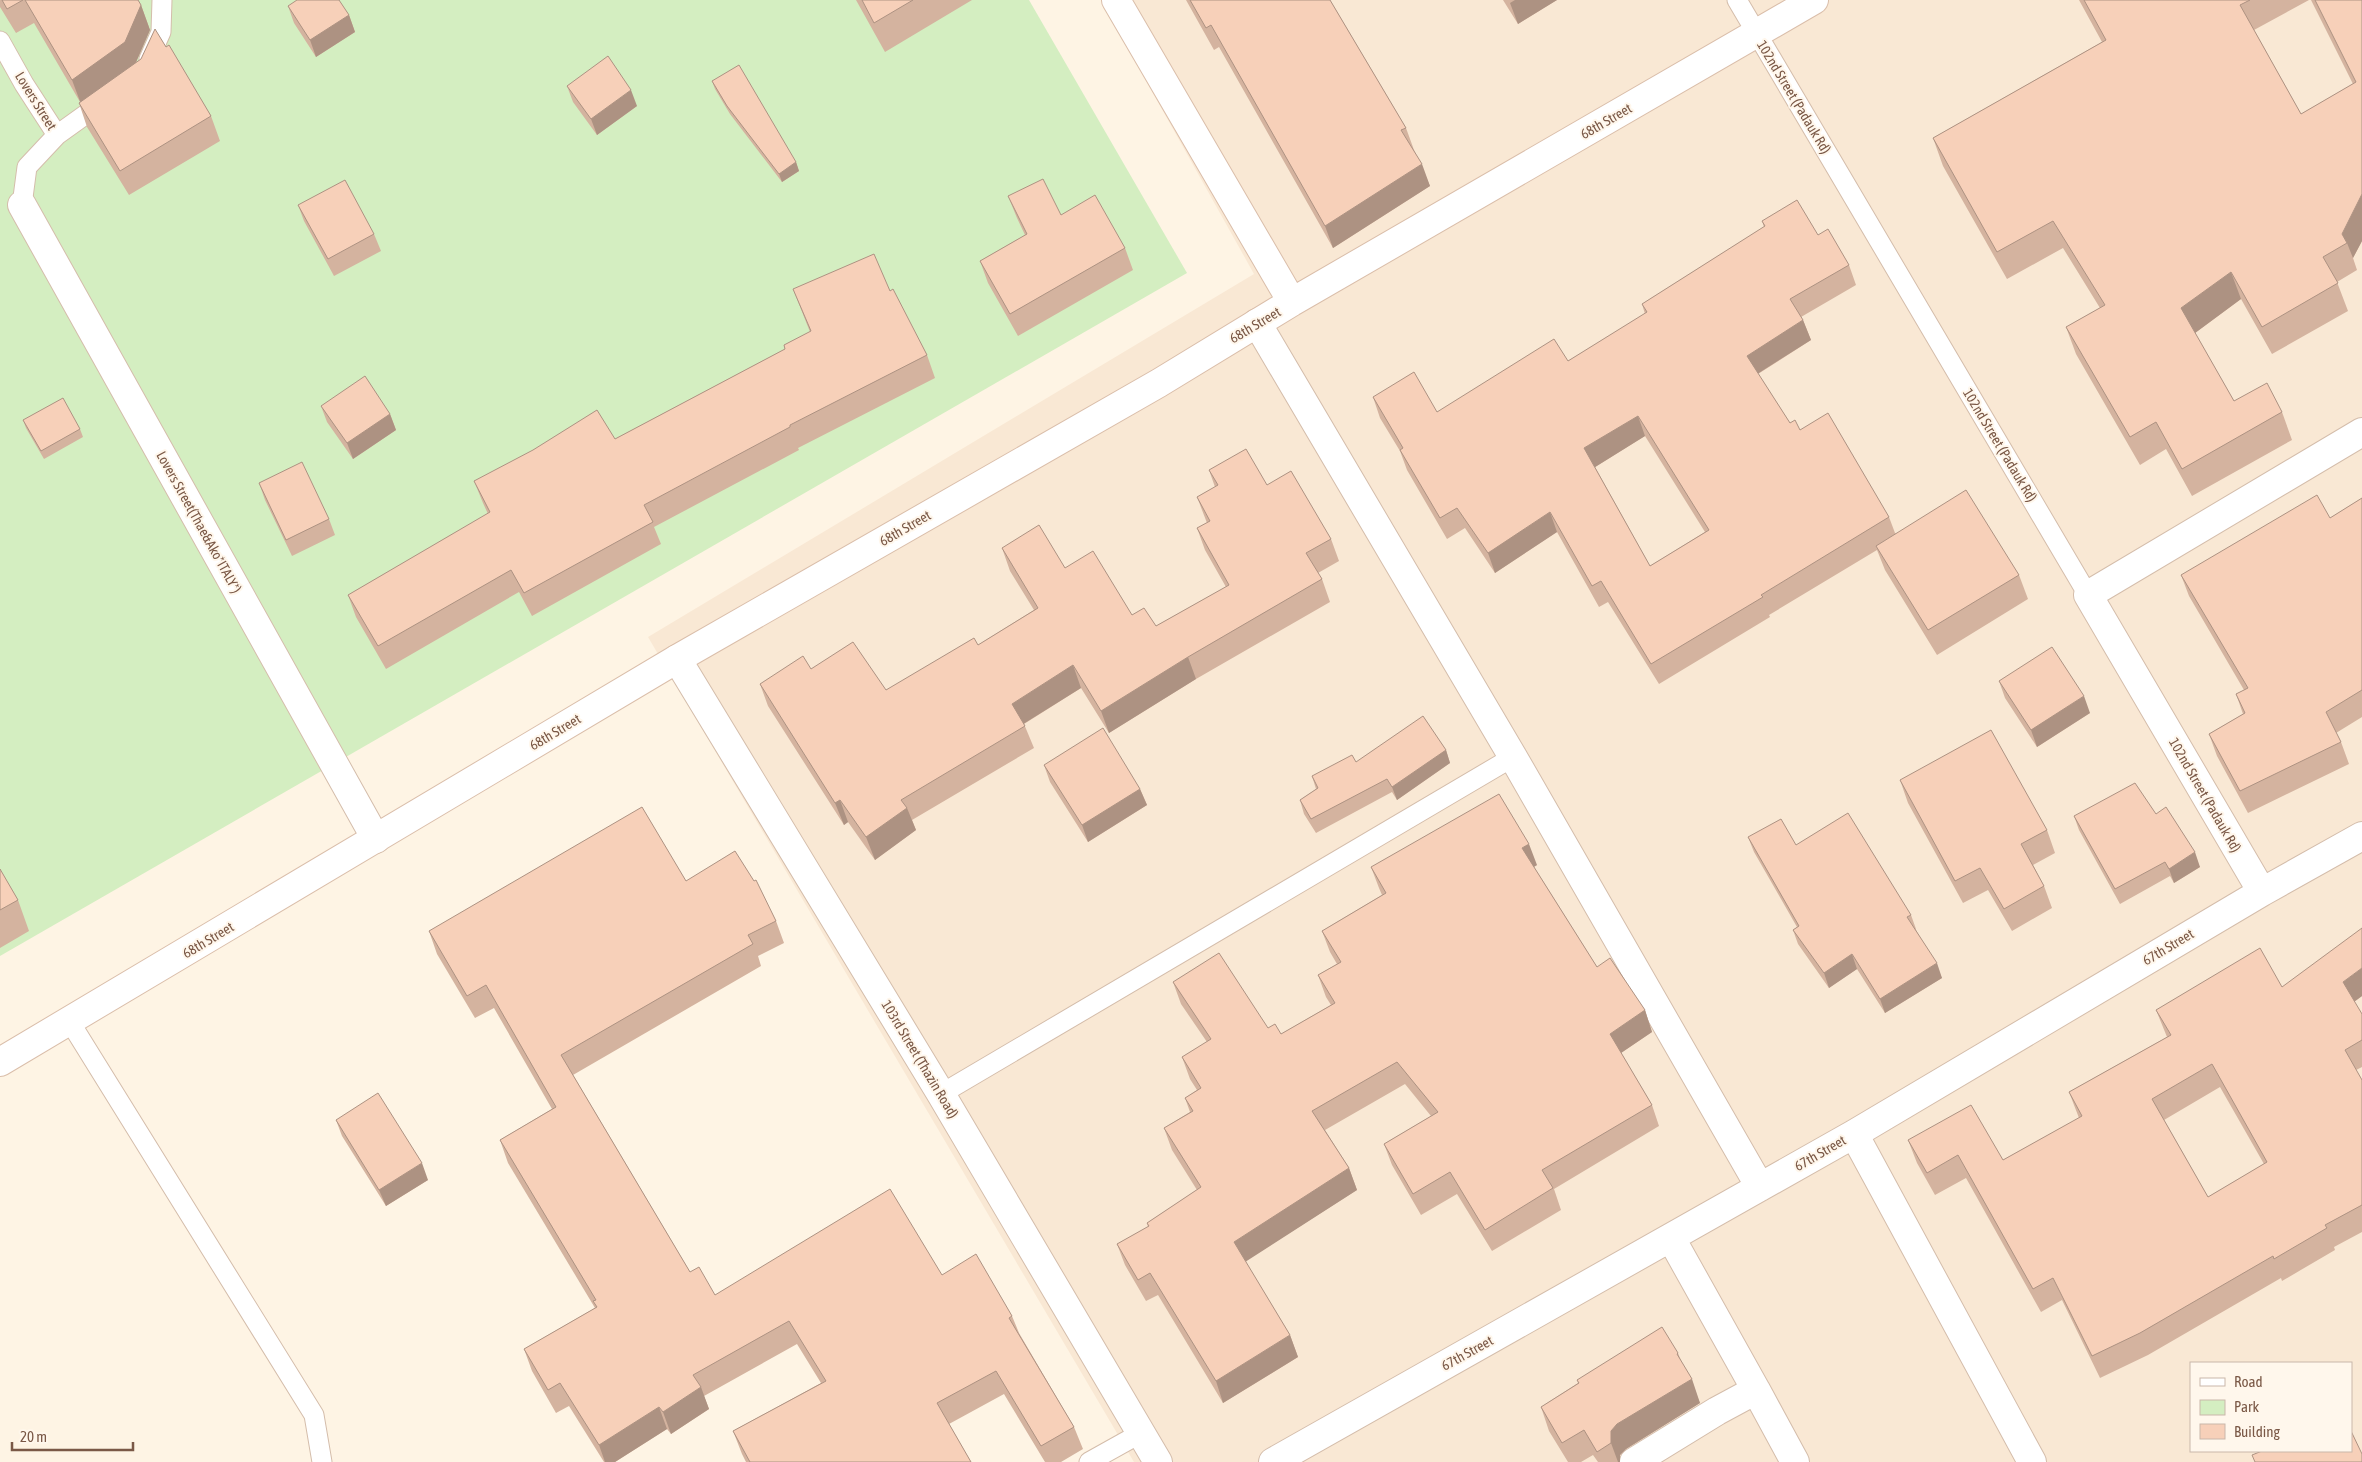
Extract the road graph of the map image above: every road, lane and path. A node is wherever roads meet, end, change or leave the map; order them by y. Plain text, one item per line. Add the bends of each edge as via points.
1 (162, 0) edge
2 (1116, 0) edge
3 (1738, 0) edge
4 (1814, 0) edge
5 (1757, 34) junction
6 (0, 41) edge
7 (143, 74) edge
8 (120, 91) edge
9 (57, 135) junction
10 (22, 205) joint
11 (1292, 302) junction
12 (1257, 323) junction
13 (2362, 432) edge
14 (2088, 595) junction
15 (677, 659) junction
16 (1513, 757) junction
17 (2362, 836) edge
18 (376, 839) junction
19 (2262, 892) junction
20 (70, 1022) junction
21 (0, 1062) edge
22 (941, 1094) junction
23 (1854, 1134) junction
24 (1760, 1187) junction
25 (1671, 1238) junction
26 (1756, 1390) junction
27 (1141, 1433) junction
28 (322, 1462) edge
29 (1089, 1462) edge
30 (1158, 1462) edge
31 (1273, 1462) edge
32 (1634, 1462) edge
33 (1795, 1462) edge
34 (2032, 1462) edge

1 - 7 lane via 161,32
2 - 11 street
3 - 5 lane, 102nd Street (Padauk Rd)
4 - 5 street, 68th Street
5 - 11 street, 68th Street
5 - 14 lane, 102nd Street (Padauk Rd)
6 - 9 lane, Lovers Street
8 - 9 lane, Lovers Street
9 - 10 lane, Lovers Street via 27,166
10 - 18 street, Lovers Street(Thae&Ako*ITALY*)
11 - 12 street, 68th Street
12 - 15 street, 68th Street via 1159,384
12 - 16 street
13 - 14 street
14 - 19 street, 102nd Street (Padauk Rd)
15 - 18 street, 68th Street
15 - 22 street, 103rd Street (Thazin Road)
16 - 22 lane
16 - 24 street
17 - 19 street, 67th Street
18 - 20 street, 68th Street
19 - 23 street, 67th Street
20 - 21 street, 68th Street
20 - 28 lane via 314,1415
22 - 27 street, 103rd Street (Thazin Road)
23 - 24 street, 67th Street
23 - 34 street
24 - 25 street, 67th Street
25 - 26 street
25 - 31 street, 67th Street
26 - 32 street via 1717,1410
26 - 33 street
27 - 29 lane
27 - 30 street, 103rd Street (Thazin Road)

